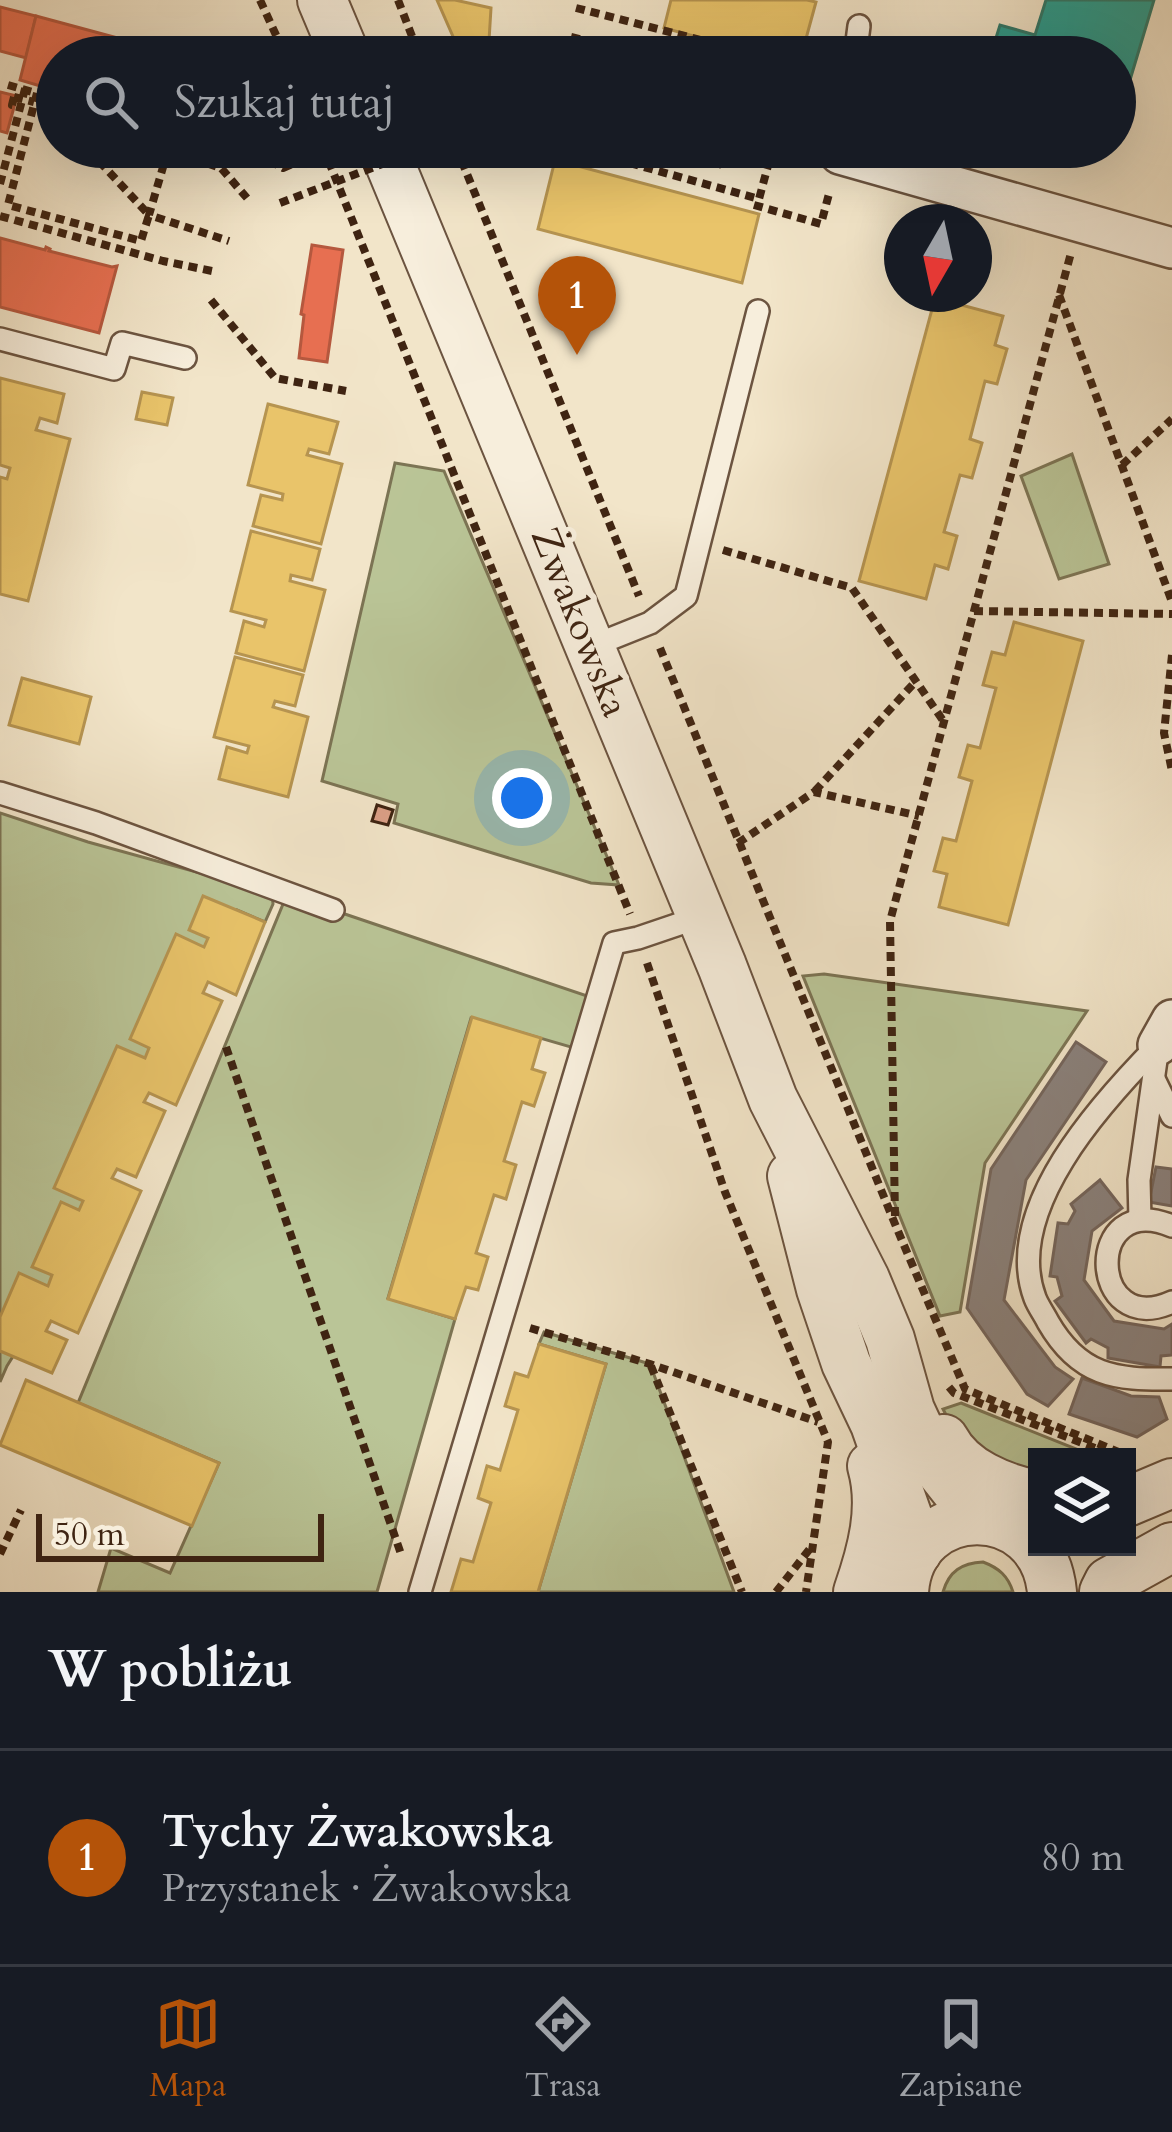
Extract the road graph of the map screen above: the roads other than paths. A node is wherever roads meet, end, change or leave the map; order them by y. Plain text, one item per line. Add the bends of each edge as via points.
1 (322, 0) edge
2 (859, 26) dead end
3 (337, 36) edge
4 (858, 36) edge
5 (392, 168) edge
6 (900, 168) edge
7 (1172, 248) edge
8 (758, 311) dead end
9 (0, 339) edge
10 (184, 358) dead end
11 (590, 647) junction
12 (0, 794) edge
13 (333, 910) dead end
14 (700, 917) junction
15 (1161, 1048) edge
16 (773, 1099) junction
17 (1172, 1116) edge
18 (1140, 1220) junction
19 (1172, 1226) edge
20 (1172, 1302) edge
21 (846, 1363) junction
22 (1172, 1379) edge
23 (1172, 1521) edge
24 (1023, 1522) edge
25 (1136, 1539) edge
26 (1172, 1547) edge
27 (1104, 1556) edge
28 (911, 1572) edge
29 (1053, 1590) edge
30 (420, 1592) edge
31 (858, 1592) edge
32 (1104, 1592) edge

1 - 3 street
2 - 4 lane
5 - 11 street, Żwakowska
6 - 7 street
8 - 11 lane via 686,596 650,623
9 - 10 lane via 114,369 122,343
11 - 14 street, Żwakowska
12 - 13 lane
14 - 16 street, Żwakowska
14 - 30 lane via 614,943
15 - 17 lane
15 - 18 lane via 1138,1180
15 - 22 lane via 1111,1094 1060,1162 1029,1245 1034,1296 1060,1342 1087,1367 1127,1380
16 - 21 street, Żwakowska
16 - 24 street, Żwakowska via 865,1279 935,1464 965,1502
18 - 19 lane
18 - 20 lane via 1115,1235 1106,1275 1134,1306
21 - 28 street, Żwakowska via 911,1526
21 - 31 street via 875,1478 876,1530
23 - 25 street
24 - 28 street via 948,1525
24 - 29 street, Żwakowska
26 - 32 street
27 - 29 street

